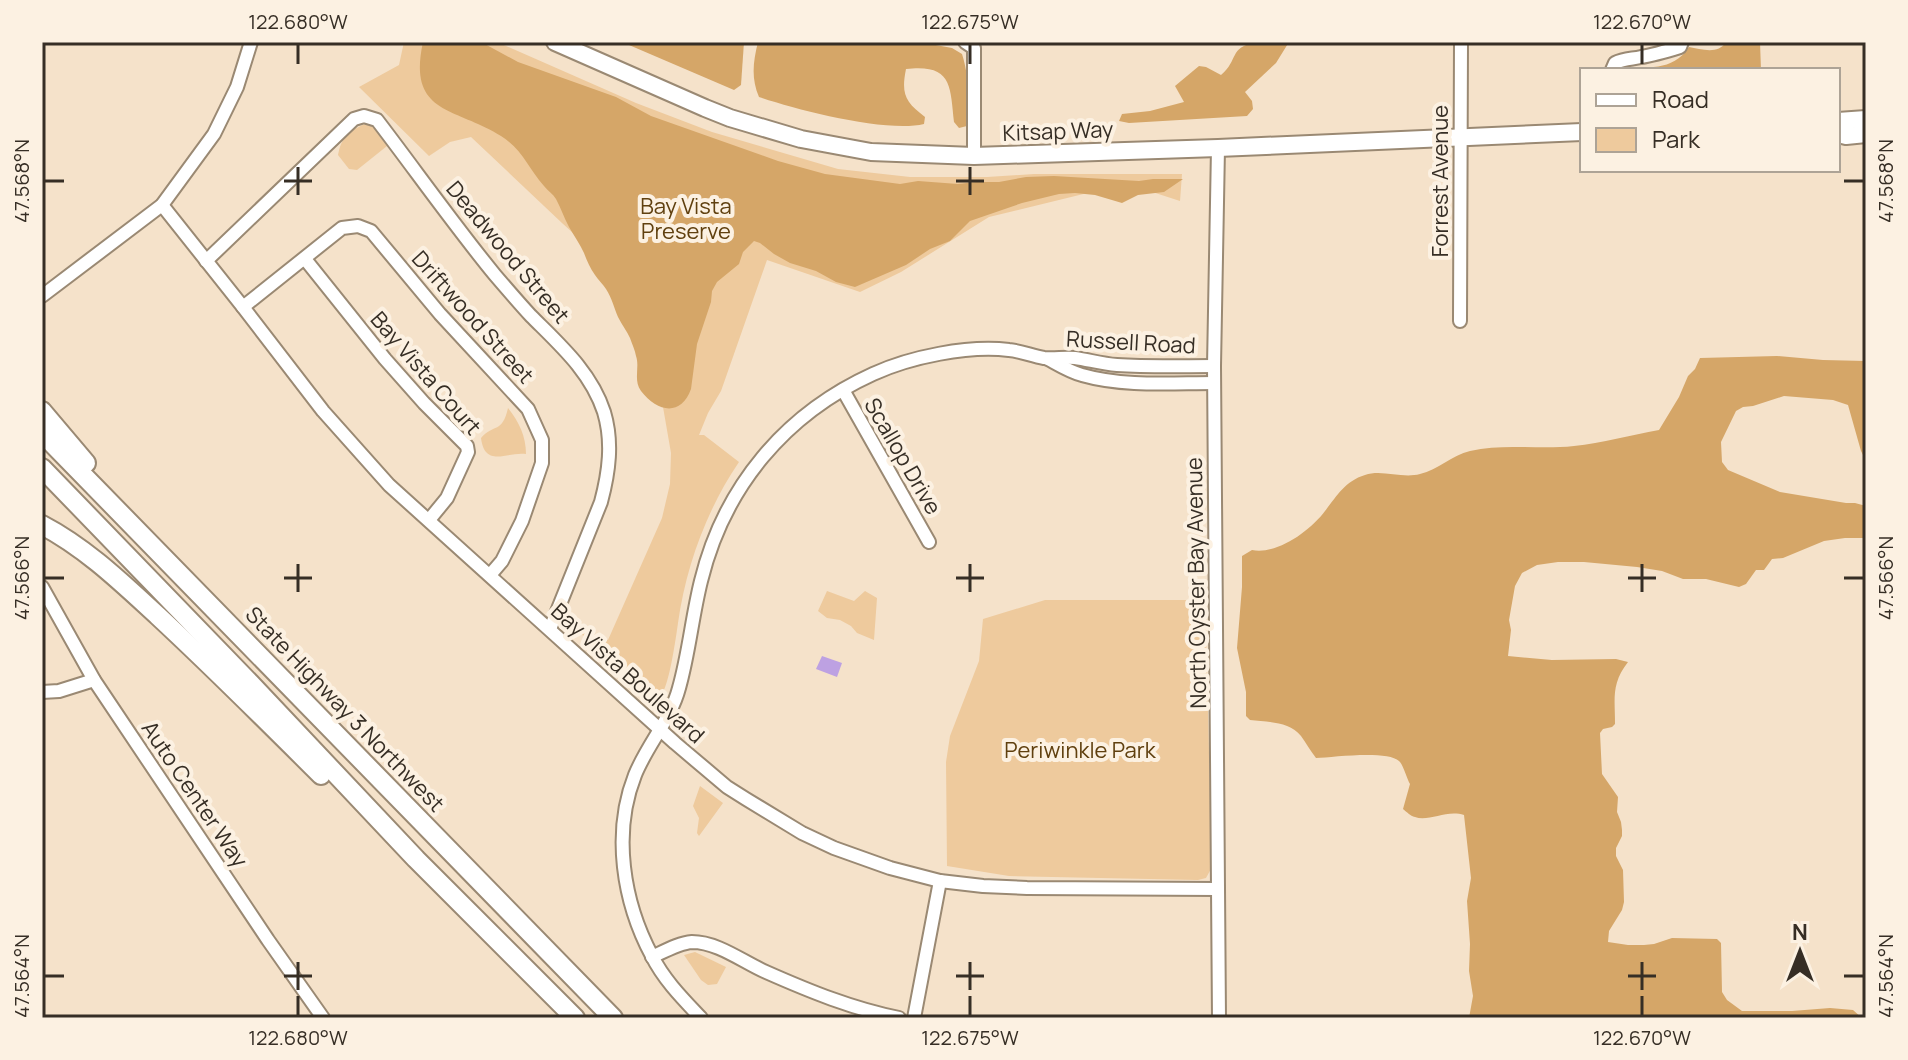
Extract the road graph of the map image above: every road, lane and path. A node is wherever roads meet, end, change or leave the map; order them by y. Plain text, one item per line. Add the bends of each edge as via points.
1 (251, 42) edge
2 (555, 42) edge
3 (965, 42) edge
4 (1461, 42) edge
5 (1682, 42) edge
6 (1613, 68) edge
7 (1866, 119) edge
8 (1840, 121) edge
9 (1580, 132) edge
10 (1840, 134) edge
11 (1866, 134) edge
12 (1459, 136) junction
13 (1218, 148) junction
14 (974, 156) junction
15 (162, 205) junction
16 (305, 259) junction
17 (206, 261) junction
18 (44, 295) edge
19 (243, 307) junction
20 (1460, 321) dead end
21 (1045, 358) junction
22 (1214, 366) junction
23 (1214, 383) junction
24 (843, 390) junction
25 (42, 411) edge
26 (42, 433) edge
27 (42, 468) edge
28 (429, 520) junction
29 (42, 525) edge
30 (929, 542) dead end
31 (164, 559) junction
32 (490, 575) junction
33 (42, 587) edge
34 (550, 629) junction
35 (94, 680) junction
36 (42, 692) edge
37 (660, 729) junction
38 (416, 859) junction
39 (940, 881) junction
40 (1218, 889) junction
41 (652, 957) junction
42 (323, 1018) edge
43 (575, 1018) edge
44 (613, 1018) edge
45 (701, 1018) edge
46 (899, 1018) edge
47 (914, 1018) edge
48 (1219, 1018) edge

1 - 15 street via 214,134
2 - 14 main road, Kitsap Way via 705,108 801,139 871,152
3 - 14 street via 974,48
4 - 12 street, Forrest Avenue
5 - 6 street via 1668,51 1620,60
7 - 8 main road
9 - 12 main road, Kitsap Way
10 - 11 main road
12 - 13 main road, Kitsap Way
12 - 20 street, Forrest Avenue
13 - 14 main road, Kitsap Way
13 - 22 street, North Oyster Bay Avenue
15 - 17 street, Bay Vista Boulevard
15 - 18 street
16 - 19 street, Driftwood Street
16 - 28 street, Bay Vista Court via 384,357 467,446 447,498
16 - 32 street, Driftwood Street via 342,228 371,231 528,409 542,440 542,463 522,521
17 - 19 street, Bay Vista Boulevard
17 - 34 street, Deadwood Street via 354,119 377,120 492,271 580,366 604,412 610,448 605,488
19 - 28 street, Bay Vista Boulevard via 323,411 389,485
21 - 22 street, Russell Road
21 - 23 street, Russell Road via 1096,378
21 - 24 street, Russell Road via 1008,350 960,351 886,369
22 - 23 street, North Oyster Bay Avenue
23 - 40 street, North Oyster Bay Avenue
24 - 30 street, Scallop Drive
24 - 37 street, Russell Road via 783,434 732,504 710,551 678,694
25 - 31 highway
26 - 31 highway, State Highway 3 Northwest
27 - 38 highway
28 - 32 street, Bay Vista Boulevard
29 - 38 highway via 116,578
31 - 44 highway, State Highway 3 Northwest
32 - 34 street, Bay Vista Boulevard
33 - 35 street, Auto Center Way
34 - 37 street, Bay Vista Boulevard
35 - 36 street
35 - 42 street, Auto Center Way
37 - 39 street, Bay Vista Boulevard via 727,787 802,833 862,859
37 - 41 street, Russell Road via 633,781 623,848 627,889
38 - 43 highway
39 - 40 street, Bay Vista Boulevard via 1027,888
39 - 47 street
40 - 48 street, North Oyster Bay Avenue
41 - 45 street, Russell Road
41 - 46 street via 687,943 709,945 835,1001

